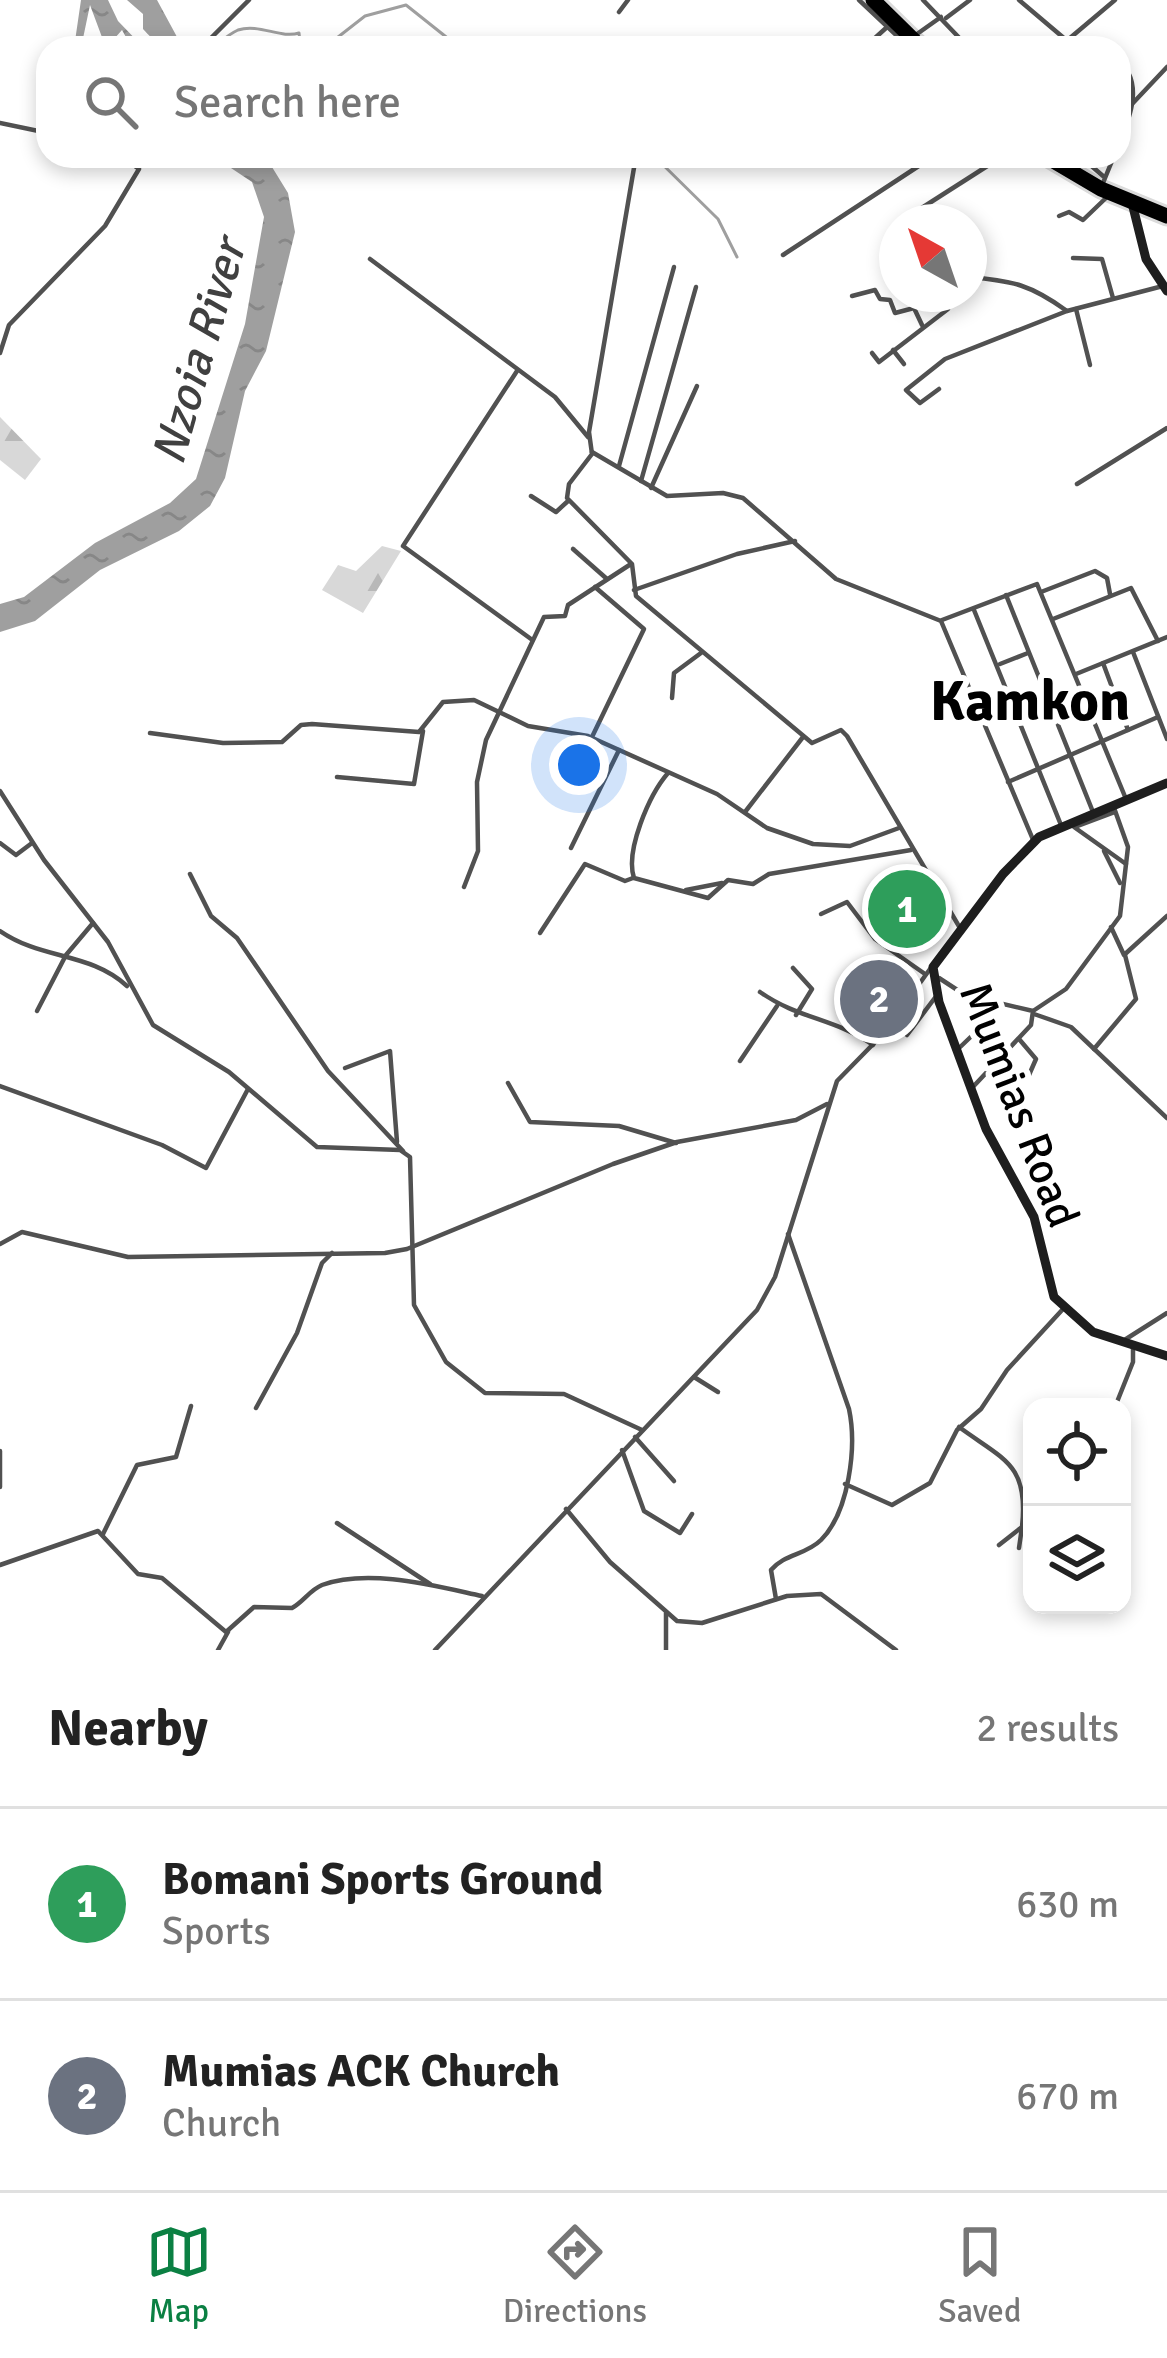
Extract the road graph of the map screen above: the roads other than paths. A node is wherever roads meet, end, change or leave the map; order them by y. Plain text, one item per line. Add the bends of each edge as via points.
1 (249, 0) edge
2 (628, 0) edge
3 (859, 0) edge
4 (923, 0) edge
5 (970, 0) edge
6 (1019, 0) edge
7 (1035, 0) edge
8 (1115, 0) edge
9 (873, 5) edge
10 (1027, 8) junction
11 (619, 12) dead end
12 (942, 18) junction
13 (213, 36) edge
14 (905, 36) edge
15 (958, 36) edge
16 (1064, 36) edge
17 (1072, 36) edge
18 (1167, 67) edge
19 (1131, 82) edge
20 (1133, 103) junction
21 (1131, 109) edge
22 (0, 123) edge
23 (36, 130) edge
24 (139, 168) edge
25 (634, 168) edge
26 (916, 168) edge
27 (984, 168) edge
28 (1069, 168) edge
29 (1090, 168) edge
30 (1110, 168) edge
31 (1105, 186) junction
32 (928, 204) edge
33 (1139, 206) junction
34 (1167, 216) edge
35 (1059, 217) dead end
36 (1141, 233) junction
37 (783, 255) dead end
38 (1073, 258) dead end
39 (370, 260) dead end
40 (674, 267) dead end
41 (987, 278) edge
42 (696, 287) dead end
43 (1165, 288) edge
44 (852, 296) dead end
45 (1112, 298) junction
46 (1076, 309) junction
47 (1067, 311) junction
48 (942, 312) edge
49 (922, 325) junction
50 (892, 350) junction
51 (0, 353) edge
52 (872, 353) dead end
53 (904, 364) dead end
54 (1090, 365) dead end
55 (517, 371) junction
56 (697, 386) dead end
57 (939, 389) dead end
58 (1167, 428) edge
59 (588, 437) junction
60 (592, 452) junction
61 (619, 466) junction
62 (641, 481) junction
63 (1077, 484) dead end
64 (651, 488) junction
65 (531, 496) dead end
66 (568, 501) junction
67 (795, 541) junction
68 (573, 549) dead end
69 (632, 564) junction
70 (607, 579) junction
71 (595, 587) junction
72 (634, 590) junction
73 (1041, 592) junction
74 (1110, 595) junction
75 (1006, 596) junction
76 (974, 610) junction
77 (1052, 619) junction
78 (940, 620) junction
79 (531, 639) junction
80 (1163, 639) edge
81 (1167, 648) edge
82 (1133, 652) junction
83 (701, 653) junction
84 (1028, 653) junction
85 (1103, 663) junction
86 (998, 665) junction
87 (1076, 674) junction
88 (1082, 691) junction
89 (672, 698) dead end
90 (1049, 704) junction
91 (1167, 709) edge
92 (497, 711) junction
93 (1158, 715) junction
94 (1018, 716) junction
95 (423, 730) junction
96 (1128, 730) junction
97 (150, 733) dead end
98 (592, 737) junction
99 (803, 737) junction
100 (1167, 739) edge
101 (1102, 741) junction
102 (619, 750) junction
103 (1070, 755) junction
104 (1039, 768) junction
105 (668, 773) junction
106 (338, 777) dead end
107 (1008, 782) junction
108 (1167, 783) edge
109 (0, 791) edge
110 (1126, 799) junction
111 (1114, 808) junction
112 (746, 812) junction
113 (1094, 812) junction
114 (1067, 825) junction
115 (899, 828) junction
116 (1034, 842) junction
117 (0, 843) edge
118 (32, 843) junction
119 (571, 848) dead end
120 (1103, 849) junction
121 (910, 850) junction
122 (1126, 864) junction
123 (190, 874) dead end
124 (633, 878) junction
125 (722, 883) junction
126 (464, 887) dead end
127 (1123, 889) junction
128 (686, 890) junction
129 (821, 914) dead end
130 (1167, 916) edge
131 (93, 923) junction
132 (960, 928) junction
133 (1111, 928) junction
134 (0, 931) edge
135 (540, 933) dead end
136 (66, 955) junction
137 (1125, 955) junction
138 (793, 968) dead end
139 (931, 971) junction
140 (131, 990) junction
141 (760, 992) dead end
142 (937, 995) junction
143 (778, 1005) junction
144 (37, 1012) dead end
145 (1034, 1013) junction
146 (796, 1015) junction
147 (907, 1035) dead end
148 (1019, 1039) junction
149 (872, 1045) junction
150 (1094, 1048) junction
151 (1010, 1050) junction
152 (956, 1051) junction
153 (740, 1061) dead end
154 (345, 1068) dead end
155 (508, 1083) dead end
156 (0, 1086) edge
157 (1015, 1088) dead end
158 (248, 1089) junction
159 (971, 1089) junction
160 (827, 1104) junction
161 (1167, 1118) edge
162 (397, 1142) junction
163 (676, 1143) junction
164 (403, 1151) junction
165 (788, 1234) junction
166 (0, 1244) edge
167 (413, 1246) junction
168 (334, 1252) junction
169 (1063, 1309) junction
170 (1167, 1313) edge
171 (1127, 1344) junction
172 (1167, 1356) edge
173 (694, 1377) junction
174 (718, 1392) dead end
175 (1119, 1398) edge
176 (191, 1406) dead end
177 (256, 1408) dead end
178 (959, 1427) junction
179 (642, 1430) junction
180 (635, 1437) junction
181 (622, 1450) junction
182 (0, 1451) edge
183 (674, 1481) dead end
184 (1022, 1482) joint
185 (845, 1484) junction
186 (0, 1487) edge
187 (1024, 1506) edge
188 (566, 1509) junction
189 (692, 1514) dead end
190 (1023, 1518) edge
191 (337, 1523) dead end
192 (1022, 1527) junction
193 (104, 1534) junction
194 (999, 1545) dead end
195 (1019, 1548) dead end
196 (0, 1565) edge
197 (435, 1587) junction
198 (482, 1596) junction
199 (776, 1599) junction
200 (666, 1613) junction
201 (228, 1632) junction
202 (218, 1650) edge
203 (435, 1650) edge
204 (666, 1650) edge
205 (896, 1650) edge

1 - 13 street
2 - 11 street
3 - 9 street
4 - 12 street
5 - 12 street
6 - 10 street
7 - 10 street
8 - 17 street
9 - 14 highway
10 - 16 street
12 - 14 street
12 - 15 street
18 - 20 street
19 - 20 street
20 - 21 street
22 - 23 street
24 - 51 street via 111,217 9,325
25 - 59 street
26 - 37 street
27 - 32 street
28 - 31 highway
29 - 31 street
30 - 31 street
31 - 33 highway
31 - 35 street via 1083,220 1069,212
33 - 34 highway
33 - 36 street
33 - 36 street
36 - 43 street
38 - 45 street via 1102,260
39 - 55 street
40 - 61 street
41 - 47 street via 1048,293
42 - 62 street
43 - 45 street
44 - 49 street via 875,290 895,313 913,307
45 - 46 street
46 - 47 street
46 - 54 street
47 - 57 street via 945,359 906,391 920,404
48 - 49 street
49 - 50 street
50 - 52 street via 879,362
50 - 53 street
55 - 59 street via 561,403
55 - 79 street via 403,546
56 - 64 street
58 - 63 street
59 - 60 street
60 - 61 street
60 - 66 street via 568,487
61 - 62 street
62 - 64 street
64 - 67 street via 674,497 737,495
65 - 66 street via 556,512
66 - 69 street
67 - 72 street
67 - 78 street via 844,584
68 - 70 street
69 - 70 street
69 - 72 street
70 - 71 street
71 - 79 street via 565,616 544,616
71 - 98 street via 644,629
72 - 83 street
73 - 74 street via 1095,571 1107,578
73 - 75 street via 1033,582
73 - 77 street
74 - 77 street
74 - 80 street via 1131,588
75 - 76 street
75 - 84 street
76 - 78 street
76 - 86 street
77 - 87 street
78 - 107 street
79 - 92 street
80 - 81 street
80 - 82 street
82 - 85 street
82 - 93 street
83 - 89 street via 674,673
83 - 99 street
84 - 86 street
84 - 90 street
85 - 87 street
85 - 96 street
86 - 94 street
87 - 88 street
88 - 90 street
88 - 101 street
90 - 94 street
90 - 103 street
91 - 93 street
92 - 95 street via 450,698
92 - 98 street via 528,726
92 - 126 street via 478,776 478,855
93 - 96 street
93 - 100 street
94 - 104 street
95 - 97 street via 307,724 274,743
95 - 106 street via 414,784
96 - 101 street
98 - 102 street
99 - 112 street
99 - 115 street via 815,744 841,730
101 - 103 street
101 - 110 street
102 - 105 street
102 - 119 street
103 - 104 street
103 - 113 street
104 - 107 street
104 - 114 street
105 - 112 street
105 - 124 street via 640,832
107 - 116 street
108 - 110 street, Mumias Road
109 - 118 street
110 - 111 street, Mumias Road
111 - 113 street, Mumias Road
111 - 114 street
111 - 122 street
112 - 115 street via 774,831 832,847
113 - 114 street, Mumias Road
114 - 116 street, Mumias Road
114 - 120 street
115 - 121 street
116 - 132 street, Mumias Road
117 - 118 street via 17,855
118 - 131 street
120 - 122 street
120 - 127 street
121 - 125 street via 769,874 753,884
121 - 132 street
122 - 127 street
123 - 162 street via 213,920 237,938 328,1071
124 - 128 street
124 - 135 street via 587,863
125 - 128 street
125 - 128 street via 709,897
127 - 133 street
129 - 139 street via 847,902 875,939
130 - 137 street
131 - 136 street
131 - 140 street
132 - 139 street, Mumias Road
133 - 137 street
133 - 145 street via 1066,989
134 - 136 street via 30,951
136 - 140 street
136 - 144 street
137 - 150 street via 1136,999
138 - 146 street via 812,989
139 - 142 street, Mumias Road
139 - 145 street via 965,995
139 - 149 street
140 - 158 street via 153,1024
141 - 143 street
142 - 147 street
142 - 152 street, Mumias Road
143 - 146 street
143 - 153 street
145 - 148 street
145 - 150 street via 1067,1024
146 - 149 street
148 - 151 street
148 - 157 street via 1036,1059
149 - 160 street
150 - 161 street
151 - 152 street via 980,1028
151 - 159 street
152 - 159 street, Mumias Road
154 - 162 street via 390,1051
155 - 163 street via 530,1122 619,1126
156 - 158 street via 206,1168
158 - 164 street via 320,1149
159 - 169 street, Mumias Road via 1030,1206 1046,1279
160 - 163 street via 741,1134
160 - 165 street
162 - 164 street
163 - 167 street
164 - 167 street via 414,1168
165 - 173 street via 764,1301
165 - 185 street via 850,1417
166 - 168 street via 22,1232 128,1257
167 - 168 street
167 - 179 street via 415,1306 459,1375 489,1394 564,1394
168 - 177 street
169 - 171 street
169 - 178 street
170 - 171 street
171 - 172 street
171 - 175 street via 1133,1361
173 - 174 street
173 - 179 street
176 - 193 street via 176,1457 137,1465
178 - 184 street
178 - 185 street via 932,1480 912,1496 892,1505
179 - 180 street
180 - 181 street
180 - 183 street
181 - 188 street
181 - 189 street via 644,1511 680,1533
182 - 186 street
184 - 187 street
185 - 199 street via 824,1537 771,1570
188 - 198 street
188 - 200 street
190 - 192 street
191 - 197 street
192 - 194 street
192 - 195 street
193 - 196 street via 87,1532
193 - 201 street via 137,1574 162,1578
197 - 198 street
197 - 201 street via 331,1583 292,1608 254,1607
198 - 203 street
199 - 200 street via 693,1624
199 - 205 street via 830,1597
200 - 204 street
201 - 202 street

